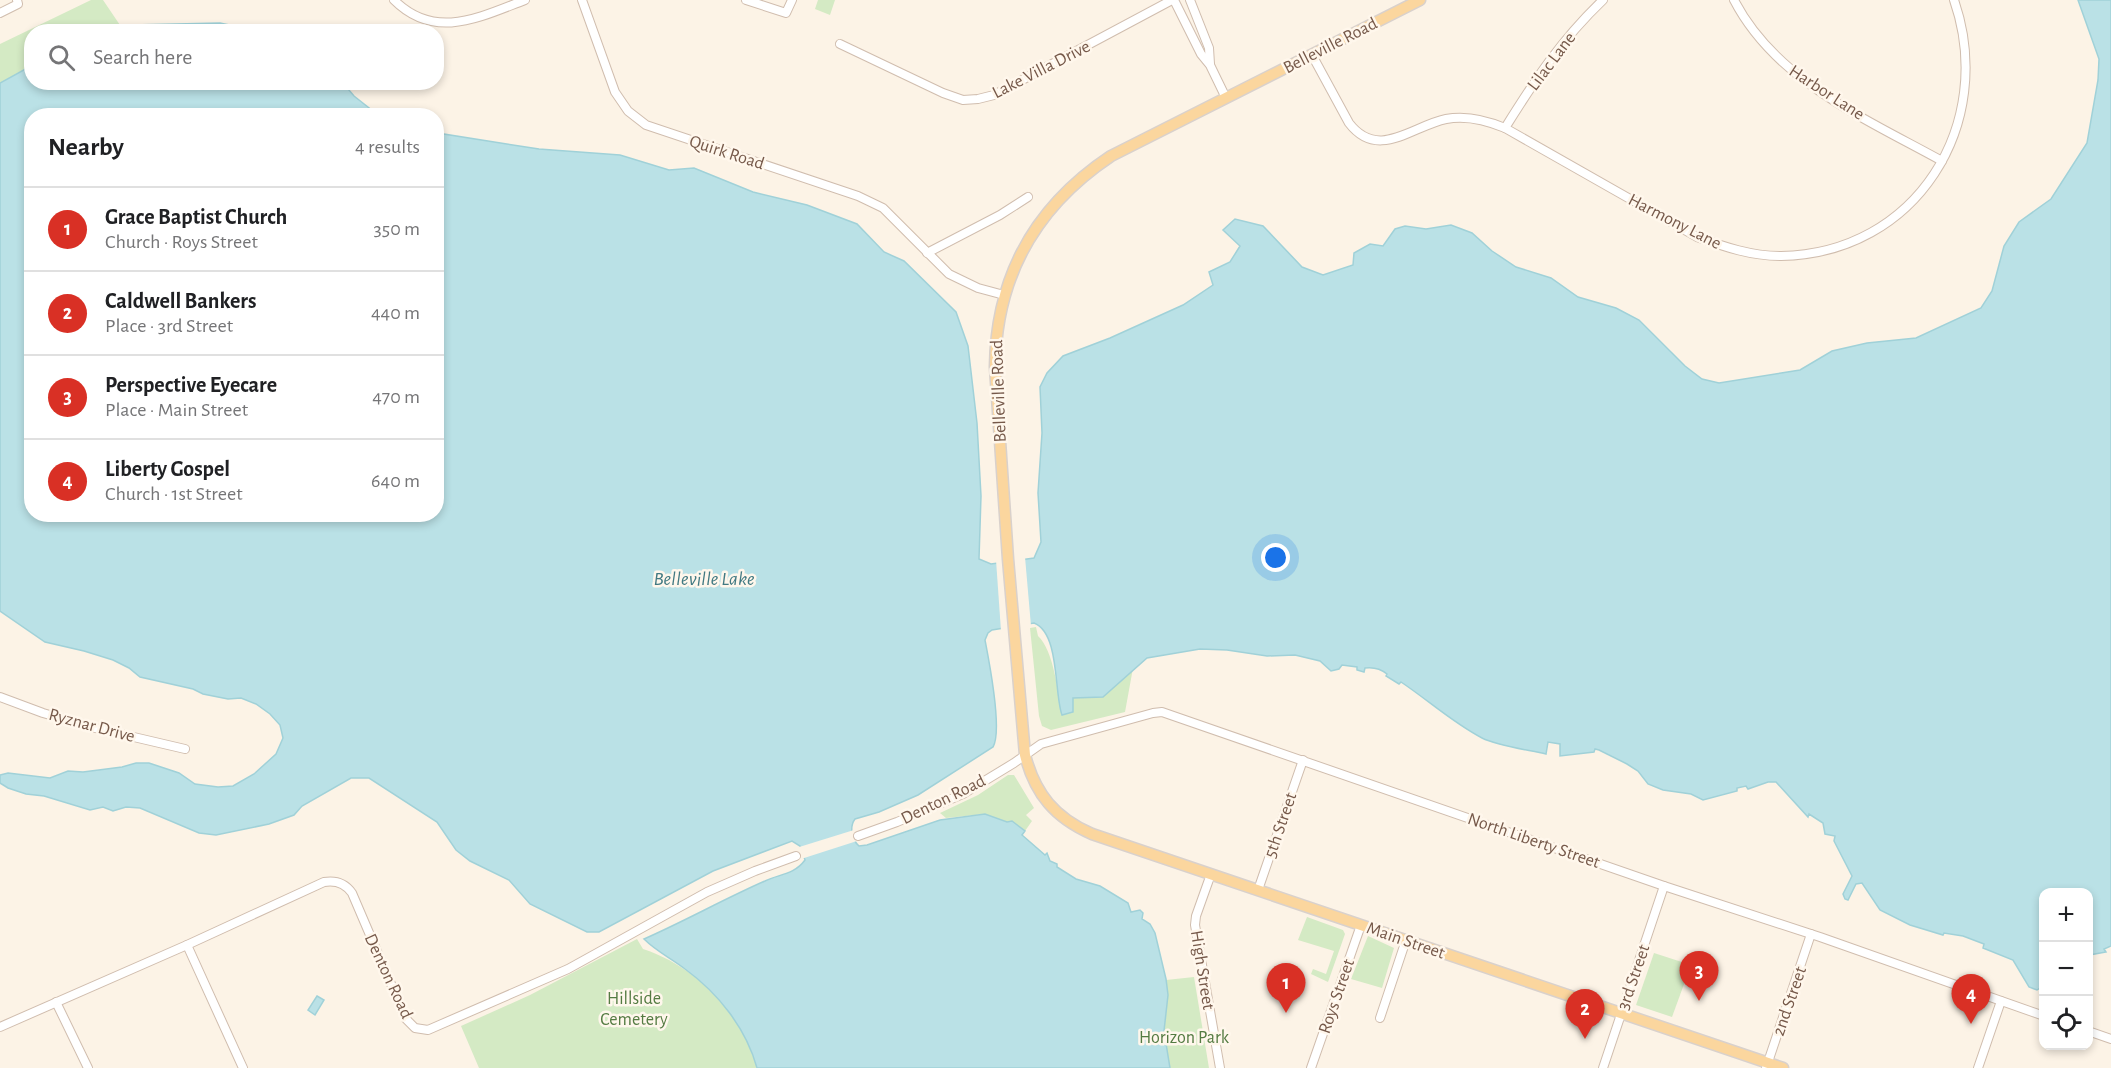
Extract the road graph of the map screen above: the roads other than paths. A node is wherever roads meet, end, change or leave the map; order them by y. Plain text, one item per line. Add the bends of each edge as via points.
1 (17, 0) edge
2 (394, 0) edge
3 (525, 0) edge
4 (582, 0) edge
5 (746, 0) edge
6 (792, 0) edge
7 (1173, 0) edge
8 (1190, 0) edge
9 (1419, 0) edge
10 (1603, 0) edge
11 (1734, 0) edge
12 (1954, 0) edge
13 (0, 14) edge
14 (840, 44) dead end
15 (1312, 55) junction
16 (1210, 65) junction
17 (1226, 98) junction
18 (1505, 128) junction
19 (1942, 161) junction
20 (1028, 196) dead end
21 (927, 253) junction
22 (1004, 296) junction
23 (0, 697) edge
24 (185, 749) dead end
25 (1025, 755) junction
26 (1303, 760) junction
27 (1040, 793) joint
28 (858, 836) dead end
29 (796, 856) dead end
30 (1211, 874) junction
31 (1664, 886) junction
32 (1258, 890) junction
33 (1361, 925) junction
34 (1811, 934) junction
35 (1406, 940) junction
36 (187, 945) junction
37 (2001, 1001) junction
38 (56, 1002) junction
39 (1621, 1012) junction
40 (2039, 1015) edge
41 (1380, 1018) dead end
42 (0, 1027) edge
43 (2093, 1033) edge
44 (2111, 1039) edge
45 (1766, 1066) edge
46 (88, 1068) edge
47 (243, 1068) edge
48 (1220, 1068) edge
49 (1311, 1068) edge
50 (1603, 1068) edge
51 (1783, 1068) edge
52 (1978, 1068) edge

1 - 13 street via 18,4
2 - 3 street via 411,14 443,23 468,20
4 - 21 street, Quirk Road via 615,92 637,119 667,133 858,196 883,208
5 - 6 street via 786,13
7 - 14 street, Lake Villa Drive via 993,95 978,99 963,100 943,93
7 - 16 street, Lake Villa Drive
8 - 16 street, Lake Villa Drive via 1209,48
9 - 15 main road, Belleville Road
10 - 18 street, Lilac Lane via 1550,58
11 - 19 street, Harbor Lane via 1762,42 1798,76
12 - 19 street, Harmony Lane via 1964,36 1966,89 1957,128
15 - 17 main road, Belleville Road
15 - 18 street, Harmony Lane via 1349,123 1368,138 1395,138 1456,117
16 - 17 street, Lake Villa Drive
17 - 22 main road, Belleville Road via 1111,156 1074,183 1029,237
18 - 19 street, Harmony Lane via 1697,237 1766,255 1817,252 1866,235 1911,201
20 - 21 street
21 - 22 street, Quirk Road via 963,282
22 - 25 main road, Belleville Road via 996,333 995,367
23 - 24 street, Ryznar Drive via 91,727
25 - 26 street, North Liberty Street via 1041,744 1162,712
25 - 27 main road, Belleville Road
25 - 28 street, Denton Road via 963,794
26 - 31 street, North Liberty Street
26 - 32 street, 5th Street
27 - 30 main road, Main Street via 1057,813 1082,830
29 - 36 street, Denton Road via 715,888 568,969 428,1030 415,1028 406,1019 352,894 340,882 324,882
30 - 32 main road, Main Street
30 - 48 street, High Street via 1195,925
31 - 34 street, North Liberty Street
31 - 39 street, 3rd Street
32 - 33 main road, Main Street
33 - 35 main road, Main Street
33 - 49 street, Roys Street
34 - 37 street, North Liberty Street
34 - 45 street, 2nd Street
35 - 39 main road, Main Street
35 - 41 street
36 - 38 street, Denton Road
36 - 47 street
37 - 40 street, North Liberty Street
37 - 52 street
38 - 42 street, Denton Road
38 - 46 street
39 - 45 main road, Main Street
39 - 50 street, 3rd Street
43 - 44 street
45 - 51 main road, Main Street

